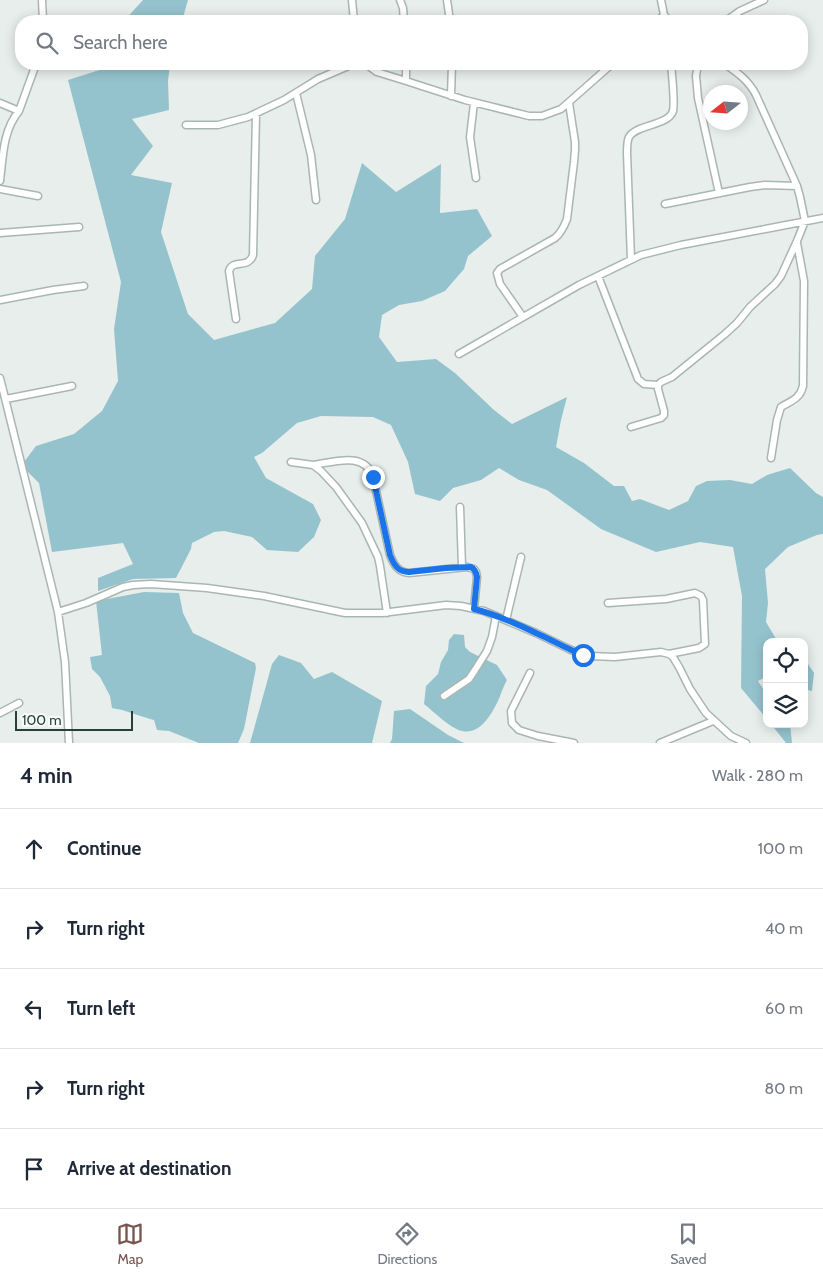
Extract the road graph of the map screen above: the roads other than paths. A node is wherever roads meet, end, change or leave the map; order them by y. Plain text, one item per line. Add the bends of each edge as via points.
1 (42, 0) edge
2 (354, 0) edge
3 (400, 0) edge
4 (447, 0) edge
5 (661, 0) edge
6 (764, 0) edge
7 (43, 15) edge
8 (354, 15) edge
9 (404, 15) edge
10 (449, 15) edge
11 (664, 15) edge
12 (734, 15) edge
13 (34, 70) edge
14 (339, 70) edge
15 (375, 70) edge
16 (406, 70) edge
17 (452, 70) edge
18 (605, 70) edge
19 (671, 70) edge
20 (697, 70) edge
21 (733, 70) edge
22 (406, 81) junction
23 (296, 93) junction
24 (450, 96) junction
25 (0, 102) edge
26 (474, 103) junction
27 (569, 103) junction
28 (19, 110) junction
29 (256, 114) junction
30 (186, 125) dead end
31 (476, 178) dead end
32 (0, 181) edge
33 (797, 186) junction
34 (0, 189) edge
35 (719, 193) junction
36 (38, 196) dead end
37 (316, 200) dead end
38 (665, 204) dead end
39 (823, 218) edge
40 (805, 221) junction
41 (79, 227) dead end
42 (0, 232) edge
43 (797, 242) junction
44 (631, 259) junction
45 (598, 276) junction
46 (84, 286) dead end
47 (0, 300) edge
48 (523, 318) junction
49 (236, 319) dead end
50 (459, 354) dead end
51 (0, 378) edge
52 (658, 385) junction
53 (72, 386) dead end
54 (6, 399) junction
55 (630, 427) dead end
56 (770, 458) dead end
57 (291, 462) dead end
58 (313, 465) junction
59 (460, 506) dead end
60 (521, 557) dead end
61 (462, 567) junction
62 (608, 603) dead end
63 (474, 609) junction
64 (58, 612) junction
65 (387, 613) junction
66 (496, 616) junction
67 (506, 620) junction
68 (670, 654) junction
69 (530, 673) dead end
70 (444, 696) dead end
71 (19, 703) dead end
72 (0, 713) edge
73 (713, 720) junction
74 (69, 743) edge
75 (574, 743) edge
76 (660, 743) edge
77 (746, 743) edge

1 - 7 street
2 - 8 street
3 - 9 street
4 - 10 street
5 - 11 street
6 - 12 street
13 - 28 street
14 - 23 street
15 - 22 street
16 - 22 street
17 - 24 street
18 - 27 street
19 - 44 street via 671,116 629,137
20 - 35 street via 698,98
21 - 33 street via 751,86
22 - 24 street
23 - 29 street
23 - 37 street via 311,155
24 - 26 street
25 - 28 street
26 - 27 street via 542,116
26 - 31 street via 470,137
27 - 48 street via 575,150 567,219 555,238 497,273 500,284
28 - 32 street via 5,141
29 - 30 street via 218,125
29 - 49 street via 253,258 229,268
33 - 35 street via 760,186
33 - 40 street
34 - 36 street
35 - 38 street
39 - 40 street
40 - 43 street
40 - 44 street via 662,249
41 - 42 street
43 - 52 street via 775,284 725,334
43 - 56 street via 804,281 803,386 799,397 781,407
44 - 45 street
45 - 48 street
45 - 52 street via 638,379 644,384
46 - 47 street
48 - 50 street
51 - 54 street
52 - 55 street via 664,415
53 - 54 street
54 - 64 street
57 - 58 street
58 - 61 street via 351,460 365,464 371,471 390,555 398,569 409,572
58 - 65 street via 336,487 362,523 378,558
59 - 61 street
60 - 67 street
61 - 63 street via 471,567 476,572
62 - 68 street via 666,599 694,593 702,596 705,644
63 - 65 street via 446,605
63 - 66 street
64 - 65 street via 123,587 151,584 264,596 345,613
64 - 74 street via 65,662
66 - 67 street
66 - 70 street via 487,651 475,670 469,679
67 - 68 street via 590,656
68 - 73 street via 698,703
69 - 75 street via 511,711 512,723 519,730
71 - 72 street
73 - 76 street
73 - 77 street via 731,736

